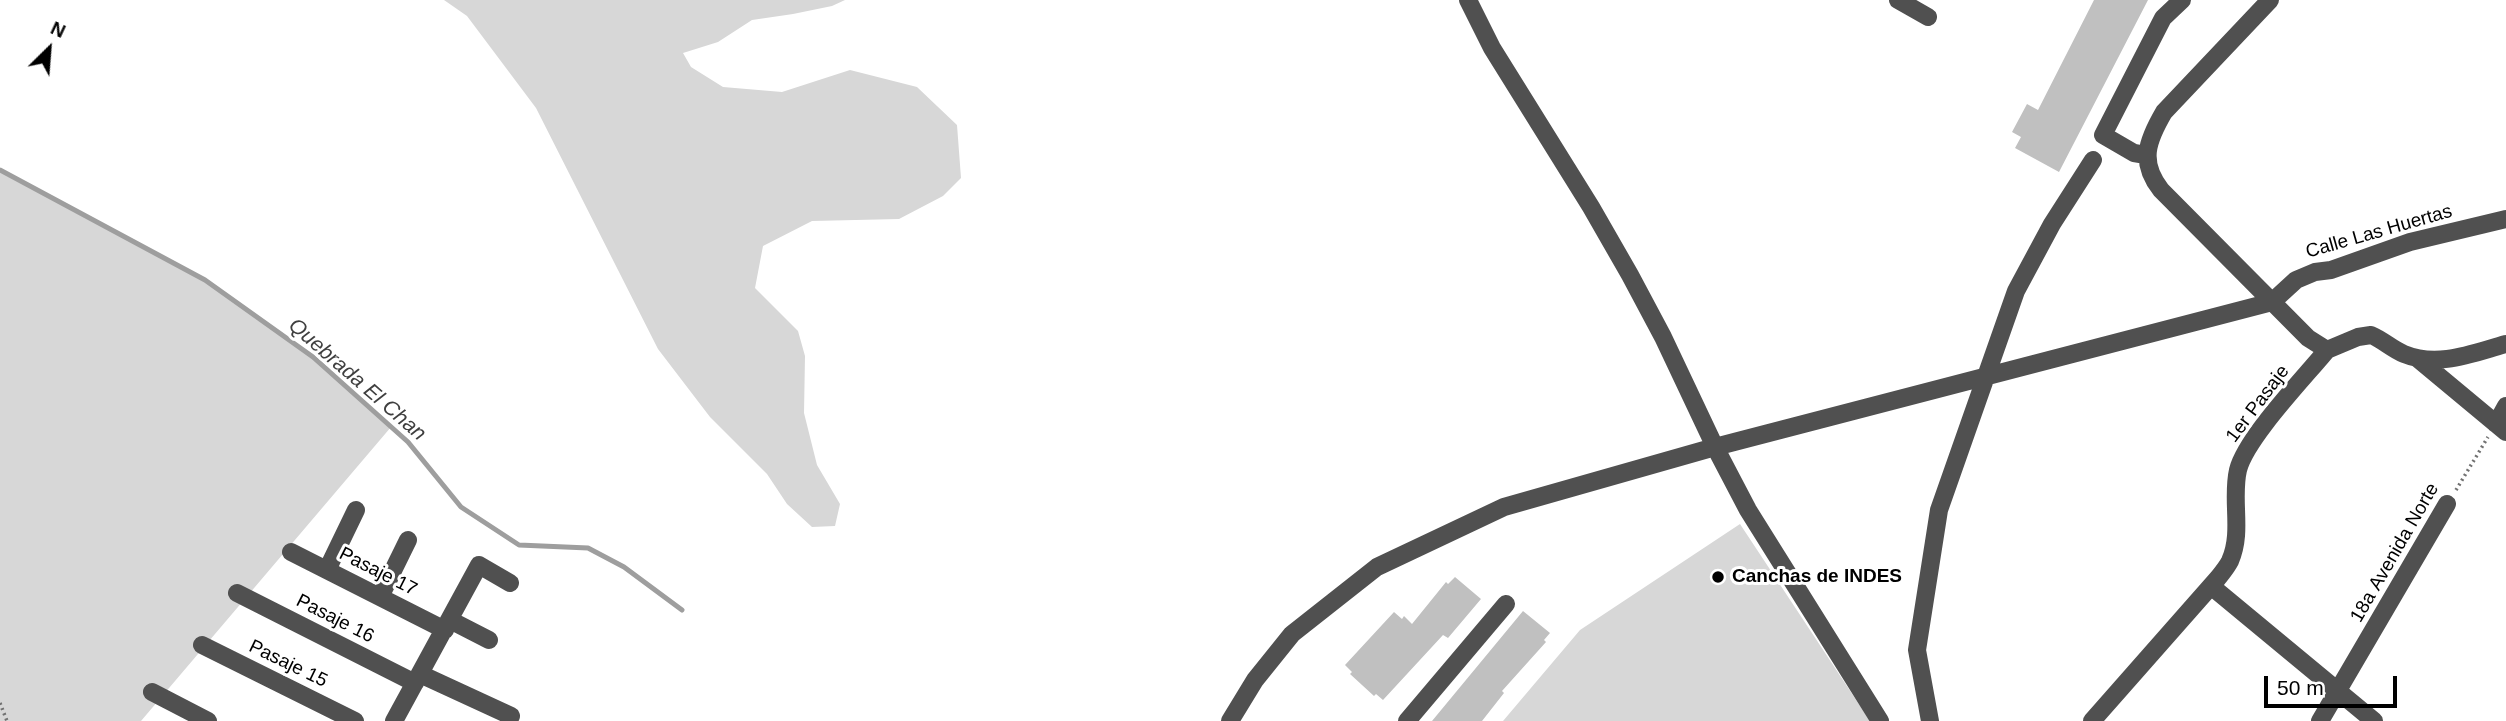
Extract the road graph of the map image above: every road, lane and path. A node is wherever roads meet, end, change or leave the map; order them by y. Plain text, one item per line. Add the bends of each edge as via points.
1 (1468, 0) edge
2 (1898, 0) edge
3 (2182, 0) edge
4 (2270, 0) edge
5 (1928, 17) dead end
6 (2146, 155) junction
7 (2093, 160) dead end
8 (2506, 219) edge
9 (2272, 302) junction
10 (2506, 344) edge
11 (2327, 350) junction
12 (2417, 358) junction
13 (1986, 376) junction
14 (2506, 405) edge
15 (2501, 428) edge
16 (1715, 447) junction
17 (2447, 504) joint
18 (356, 510) dead end
19 (408, 540) dead end
20 (292, 552) dead end
21 (327, 570) junction
22 (510, 583) dead end
23 (2211, 586) junction
24 (237, 593) dead end
25 (380, 597) junction
26 (1506, 604) dead end
27 (448, 625) junction
28 (489, 640) dead end
29 (202, 645) dead end
30 (418, 678) junction
31 (2338, 691) junction
32 (152, 692) dead end
33 (0, 703) edge
34 (511, 716) dead end
35 (7, 721) edge
36 (208, 721) edge
37 (355, 721) edge
38 (394, 721) edge
39 (1230, 721) edge
40 (1407, 721) edge
41 (1880, 721) edge
42 (1930, 721) edge
43 (2092, 721) edge
44 (2320, 721) edge
45 (2375, 721) edge

1 - 16 street via 1492,48 1630,275
2 - 5 street
3 - 6 street via 2163,18 2103,135
4 - 6 street via 2164,112 2151,133
6 - 9 street via 2151,178 2161,190
7 - 13 street via 2016,291
8 - 9 street, Calle Las Huertas via 2410,242 2315,272 2296,280
9 - 11 street
9 - 13 street
10 - 12 street via 2451,359
11 - 12 street via 2371,335
11 - 23 street, 1er Pasaje via 2249,446 2238,468 2236,538 2230,561
12 - 15 street
13 - 16 street
13 - 42 street via 1940,510 1917,650
14 - 15 street
15 - 17 path, 18a Avenida Norte
16 - 39 street via 1504,507 1377,568 1292,634
16 - 41 street via 1748,510
17 - 31 street, 18a Avenida Norte
18 - 21 street
19 - 25 street
20 - 21 street, Pasaje 17
21 - 25 street, Pasaje 17
22 - 27 street via 479,565
23 - 31 street
23 - 43 street, 1er Pasaje
24 - 30 street, Pasaje 16
25 - 27 street, Pasaje 17
26 - 40 street
27 - 28 street, Pasaje 17
27 - 30 street
29 - 37 street, Pasaje 15
30 - 34 street, Pasaje 16
30 - 38 street
31 - 44 street, 18a Avenida Norte
31 - 45 street
32 - 36 street
33 - 35 path

